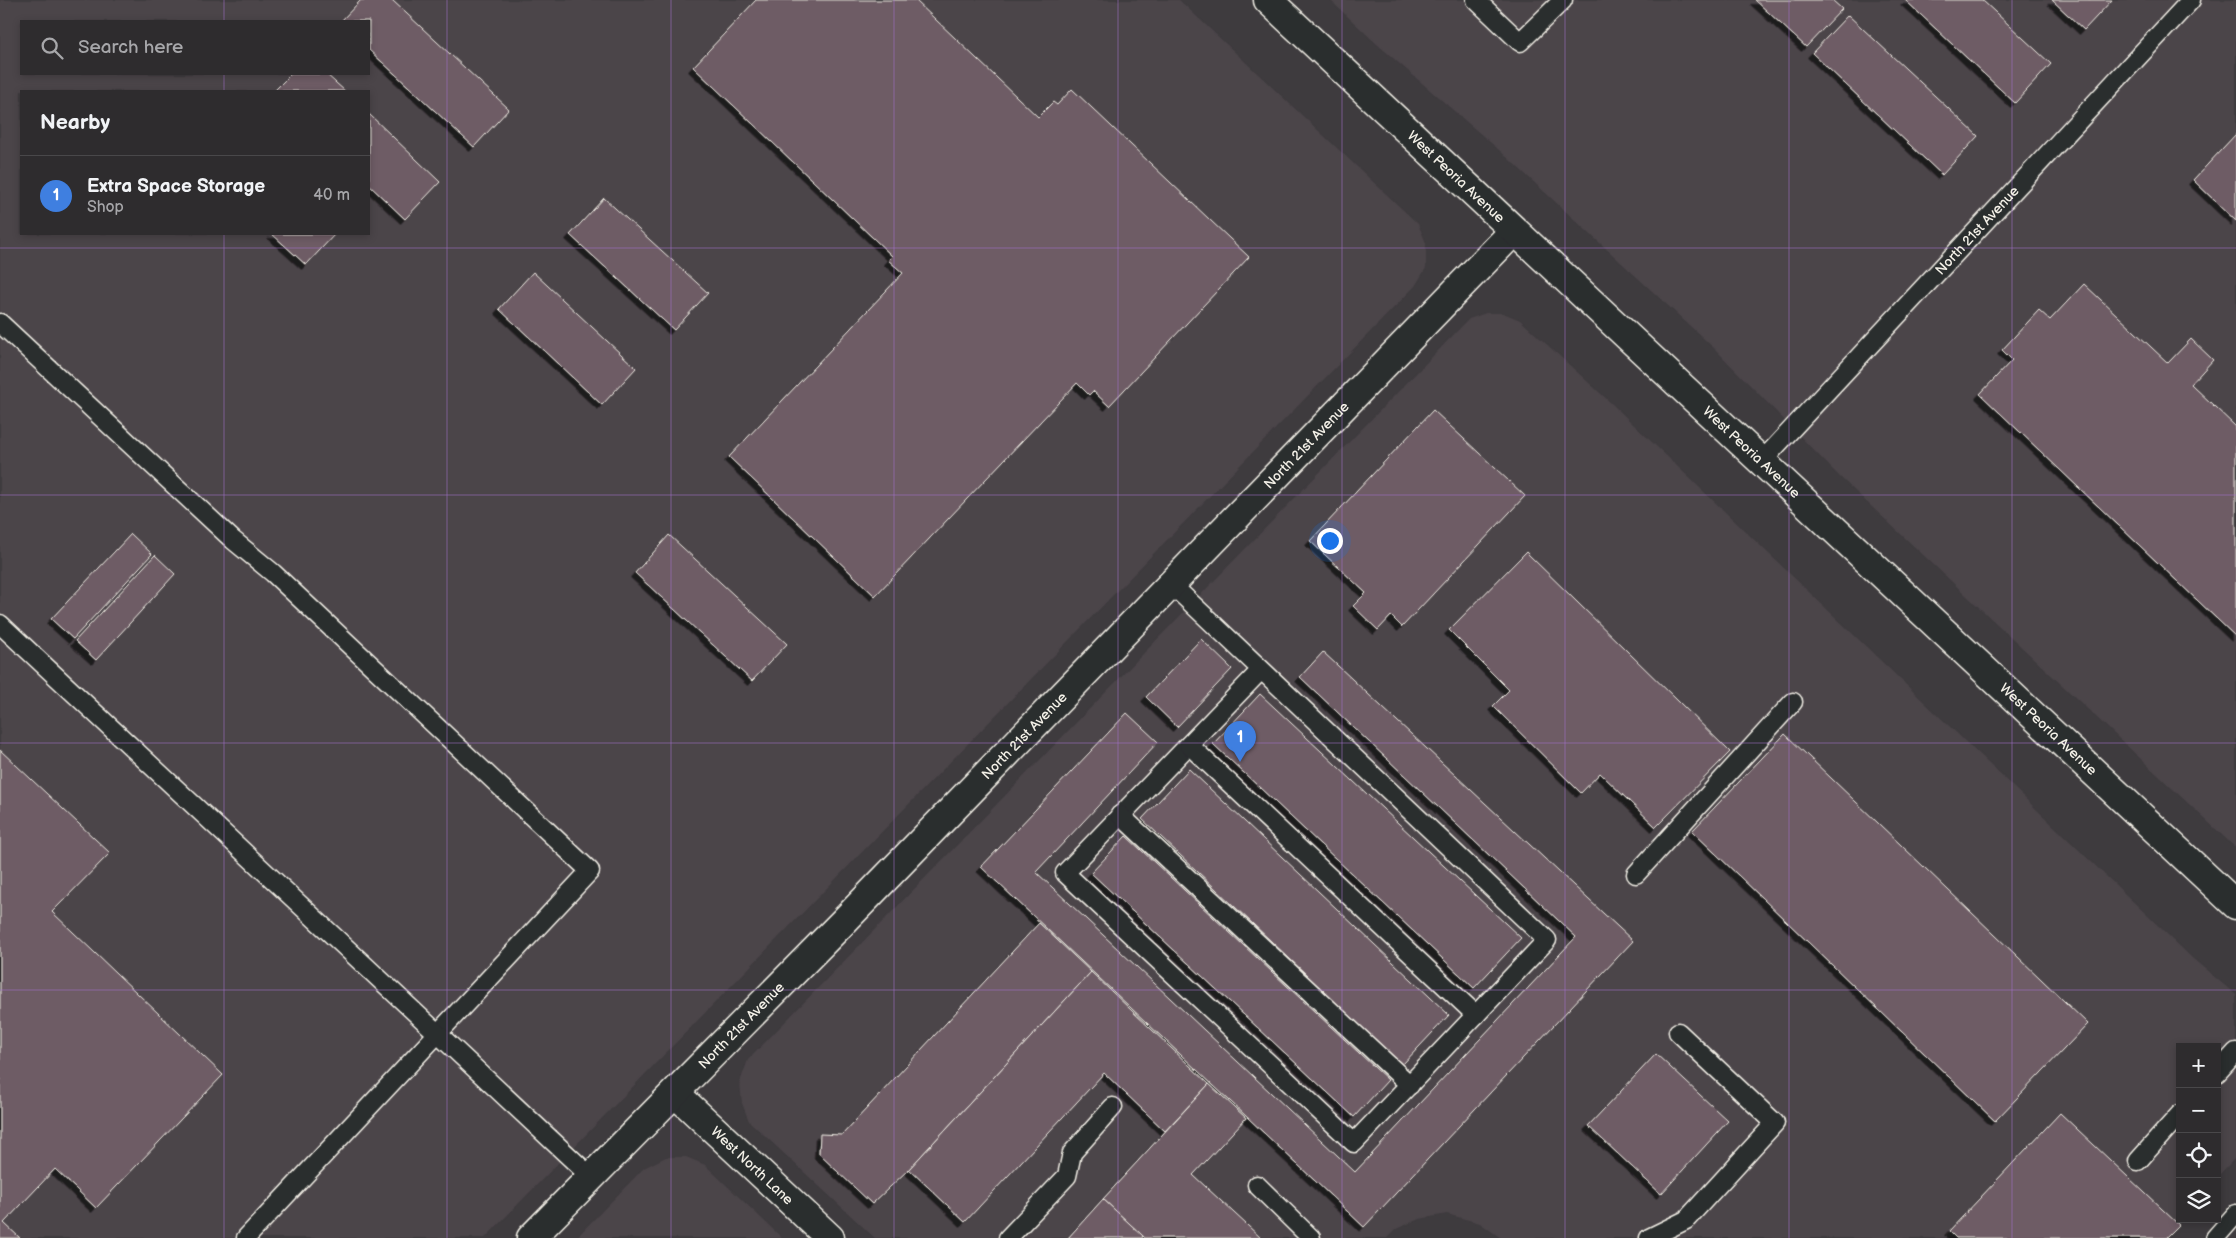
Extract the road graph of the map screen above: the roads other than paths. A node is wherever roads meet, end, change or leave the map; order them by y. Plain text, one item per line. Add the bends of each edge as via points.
1 (1268, 0) edge
2 (1476, 0) edge
3 (1563, 0) edge
4 (2191, 0) edge
5 (1514, 231) junction
6 (0, 323) edge
7 (1763, 460) junction
8 (1171, 584) junction
9 (0, 624) edge
10 (1261, 670) junction
11 (1793, 702) dead end
12 (1189, 745) junction
13 (1120, 815) junction
14 (1636, 874) dead end
15 (2236, 905) edge
16 (1476, 1015) junction
17 (1678, 1032) dead end
18 (437, 1034) junction
19 (2236, 1052) edge
20 (2221, 1069) edge
21 (1410, 1085) junction
22 (675, 1093) junction
23 (1113, 1107) dead end
24 (2176, 1118) edge
25 (2138, 1161) dead end
26 (590, 1178) junction
27 (1256, 1185) dead end
28 (2236, 1214) edge
29 (246, 1238) edge
30 (531, 1238) edge
31 (830, 1238) edge
32 (1008, 1238) edge
33 (1311, 1238) edge
34 (1649, 1238) edge
35 (2215, 1238) edge

1 - 5 street, West Peoria Avenue
2 - 3 lane via 1520,42
4 - 7 lane, North 21st Avenue
5 - 7 street, West Peoria Avenue
5 - 8 street, North 21st Avenue
6 - 18 lane via 233,540 273,573 590,871
7 - 15 street, West Peoria Avenue
8 - 10 lane
8 - 22 street, North 21st Avenue
9 - 18 lane
10 - 12 lane
10 - 16 lane via 1547,940
11 - 14 lane
12 - 13 lane
12 - 16 lane
13 - 21 lane
13 - 21 lane via 1064,873 1354,1143
16 - 21 lane
17 - 34 lane via 1775,1122 1686,1220
18 - 26 lane
18 - 29 lane
19 - 20 lane
22 - 26 street, North 21st Avenue
22 - 31 street, West North Lane
23 - 32 lane via 1072,1153 1067,1176
24 - 25 lane
26 - 30 street, North 21st Avenue
27 - 33 lane
28 - 35 lane

